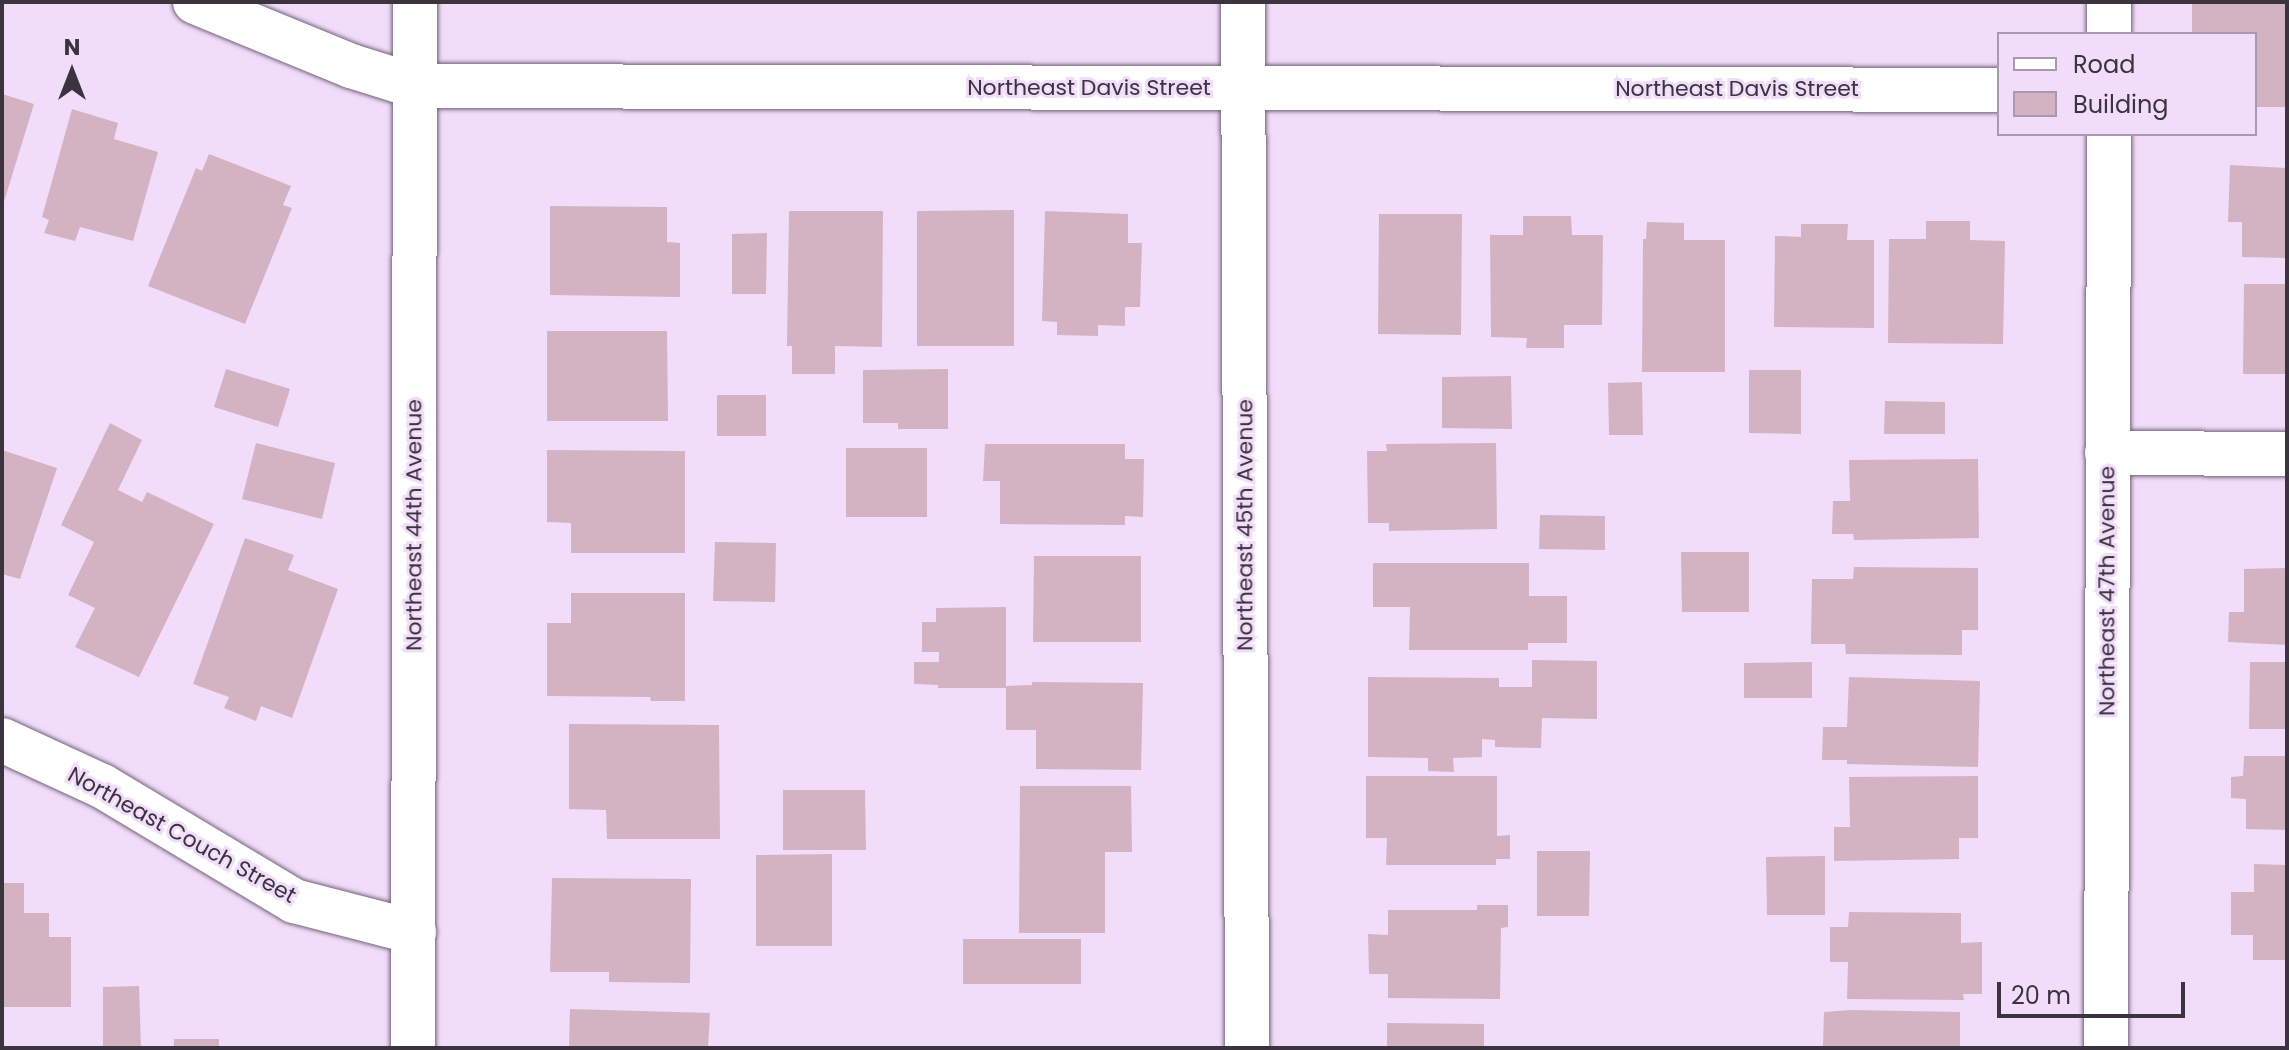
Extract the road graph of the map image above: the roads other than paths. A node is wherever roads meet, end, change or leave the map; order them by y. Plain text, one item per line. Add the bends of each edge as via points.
1 (195, 2) edge
2 (415, 2) edge
3 (1243, 2) edge
4 (2109, 2) edge
5 (2109, 32) edge
6 (415, 86) junction
7 (1243, 88) junction
8 (1997, 90) edge
9 (2109, 136) edge
10 (2107, 453) junction
11 (2287, 454) edge
12 (2, 740) edge
13 (414, 932) junction
14 (413, 1048) edge
15 (1247, 1048) edge
16 (2106, 1048) edge

1 - 6 street, Northeast Davis Street via 351,66
2 - 6 street, Northeast 44th Avenue
3 - 7 street, Northeast 45th Avenue
4 - 5 street
6 - 7 street, Northeast Davis Street
6 - 13 street, Northeast 44th Avenue
7 - 8 street, Northeast Davis Street
7 - 15 street, Northeast 45th Avenue
9 - 10 street, Northeast 47th Avenue
10 - 11 street
10 - 16 street, Northeast 47th Avenue
12 - 13 street, Northeast Couch Street via 102,786 294,901
13 - 14 street, Northeast 44th Avenue

